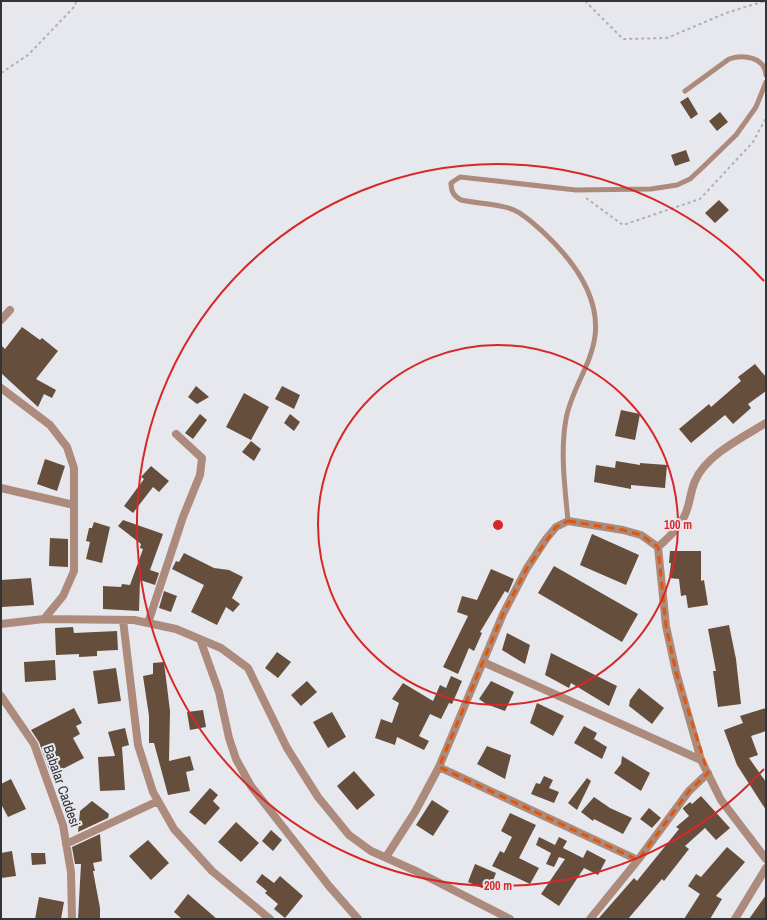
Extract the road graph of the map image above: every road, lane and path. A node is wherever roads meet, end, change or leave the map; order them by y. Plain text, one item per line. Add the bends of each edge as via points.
1 (76, 1) edge
2 (585, 1) edge
3 (765, 1) edge
4 (1, 73) edge
5 (766, 75) edge
6 (766, 82) edge
7 (685, 91) dead end
8 (10, 310) dead end
9 (1, 320) edge
10 (1, 388) edge
11 (766, 423) edge
12 (176, 434) dead end
13 (1, 488) edge
14 (74, 505) junction
15 (568, 522) junction
16 (658, 547) junction
17 (44, 619) junction
18 (123, 620) junction
19 (148, 623) junction
20 (1, 624) edge
21 (200, 639) junction
22 (483, 662) junction
23 (1, 696) edge
24 (702, 760) junction
25 (439, 767) junction
26 (708, 773) junction
27 (158, 801) junction
28 (66, 844) junction
29 (386, 857) junction
30 (766, 859) edge
31 (638, 860) junction
32 (766, 868) edge
33 (72, 919) edge
34 (270, 919) edge
35 (358, 919) edge
36 (510, 919) edge
37 (590, 919) edge
38 (735, 919) edge

1 - 4 path via 75,6 28,55
2 - 3 path via 623,39 667,38 726,13
5 - 7 lane via 762,65 756,60 737,56
6 - 15 lane via 756,107 736,136 690,179 676,186 614,191 576,190 460,177 451,183 451,190 461,200 512,209 522,214 569,259 582,278 589,296 594,312 595,337 586,369 566,417 564,433
8 - 9 street
10 - 14 street via 50,425 67,447 74,468
11 - 16 street via 730,444 706,465 695,480 684,516 674,532
12 - 19 street via 202,458 200,475 183,517
13 - 14 street
14 - 17 street via 74,571 63,596
15 - 16 street via 641,535
15 - 22 street via 556,527 527,568 503,614
16 - 24 street via 666,626 676,672
17 - 18 street
17 - 20 street
18 - 19 street
18 - 27 street via 138,745
19 - 21 street via 176,629
21 - 29 street via 221,648 248,668 287,748 318,797 349,835 371,851
21 - 35 street via 219,692 228,738 243,772 251,786 329,886
22 - 24 street
22 - 25 street
23 - 28 street, Babalar Caddesi via 34,744 63,825
24 - 26 street
25 - 29 street
25 - 31 street
26 - 30 street via 721,800
26 - 31 street via 689,791
27 - 28 street
27 - 34 street via 174,829 212,871
28 - 33 street, Babalar Caddesi via 71,872
29 - 36 street
31 - 37 street
32 - 38 street

